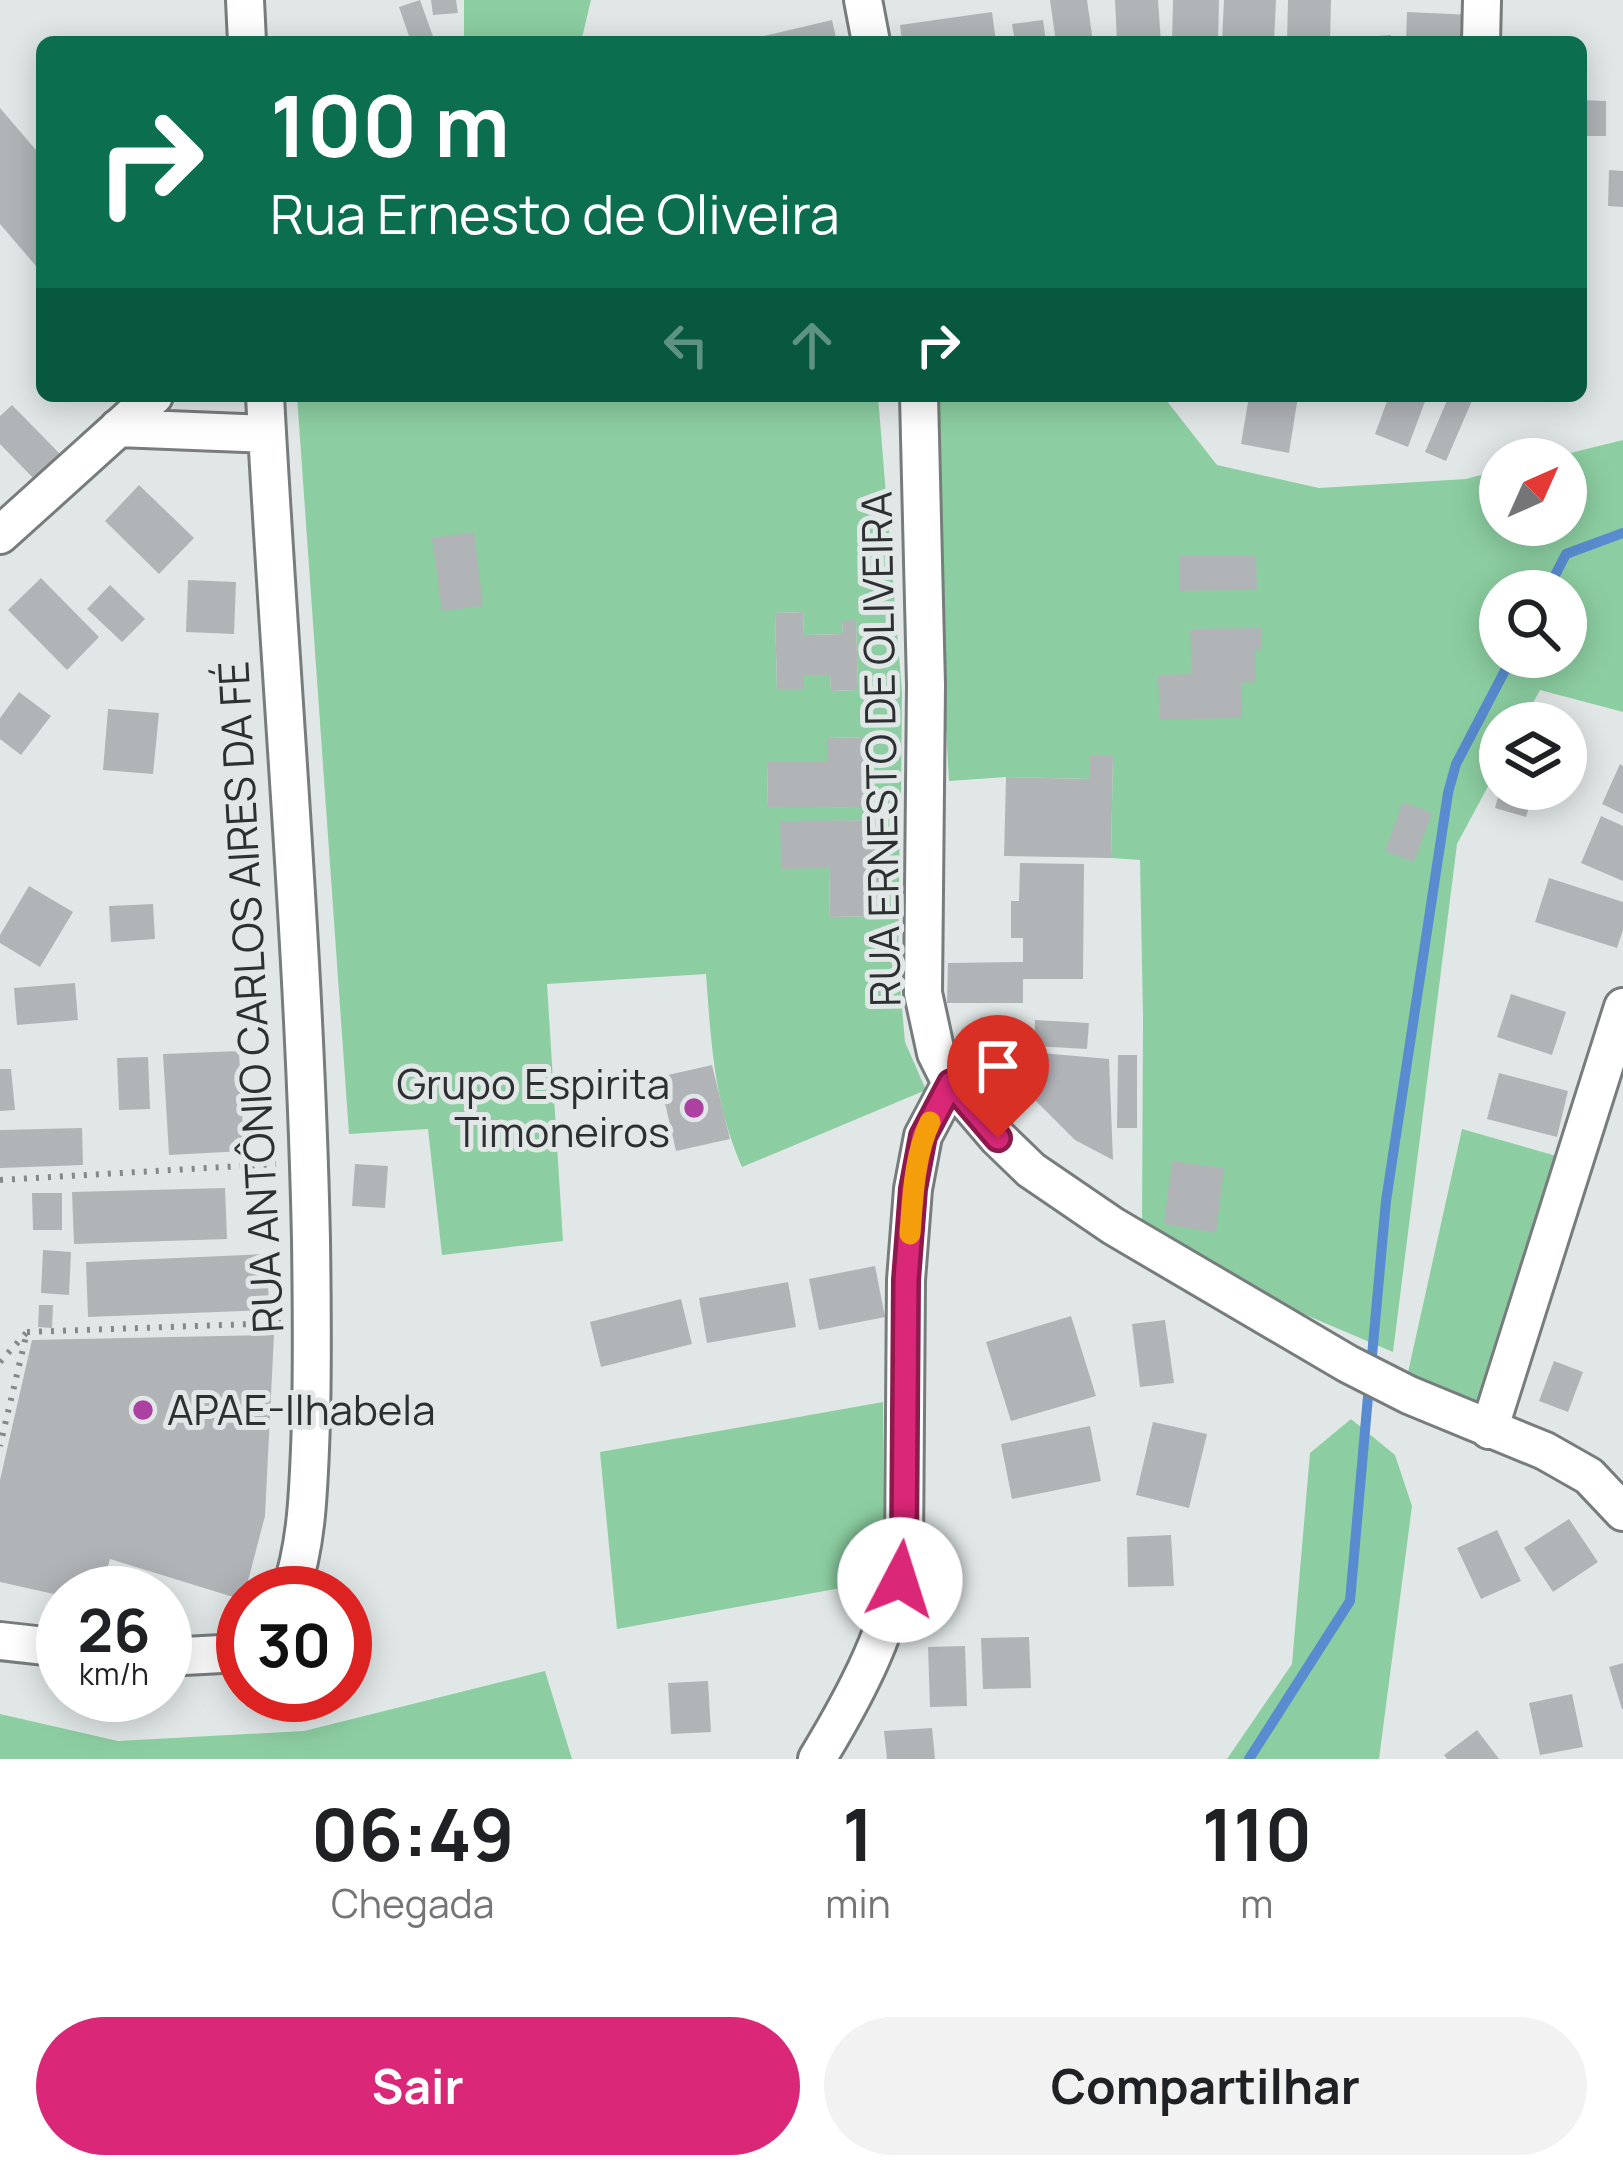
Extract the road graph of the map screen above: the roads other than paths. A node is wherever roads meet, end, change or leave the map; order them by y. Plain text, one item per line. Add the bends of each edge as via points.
1 (245, 0) edge
2 (863, 0) edge
3 (1482, 0) edge
4 (247, 36) edge
5 (870, 36) edge
6 (1480, 36) edge
7 (147, 402) edge
8 (265, 402) edge
9 (919, 402) edge
10 (118, 428) junction
11 (267, 434) junction
12 (0, 536) edge
13 (1623, 1007) edge
14 (951, 1083) junction
15 (1490, 1430) junction
16 (1623, 1512) edge
17 (299, 1566) edge
18 (0, 1641) edge
19 (36, 1645) edge
20 (817, 1759) edge

1 - 4 street
2 - 5 street
3 - 6 street
7 - 10 street
8 - 11 street, RUA ANTÔNIO CARLOS AIRES DA FÉ
9 - 14 street, RUA ERNESTO DE OLIVEIRA via 923,993
10 - 11 street
10 - 12 street
11 - 17 street, RUA ANTÔNIO CARLOS AIRES DA FÉ via 309,1162 308,1502
13 - 15 street
14 - 15 street, RUA ERNESTO DE OLIVEIRA via 1030,1170 1070,1198 1348,1364
14 - 20 street via 923,1136 913,1189 900,1580 882,1638
15 - 16 street, RUA ERNESTO DE OLIVEIRA via 1589,1476
18 - 19 street

